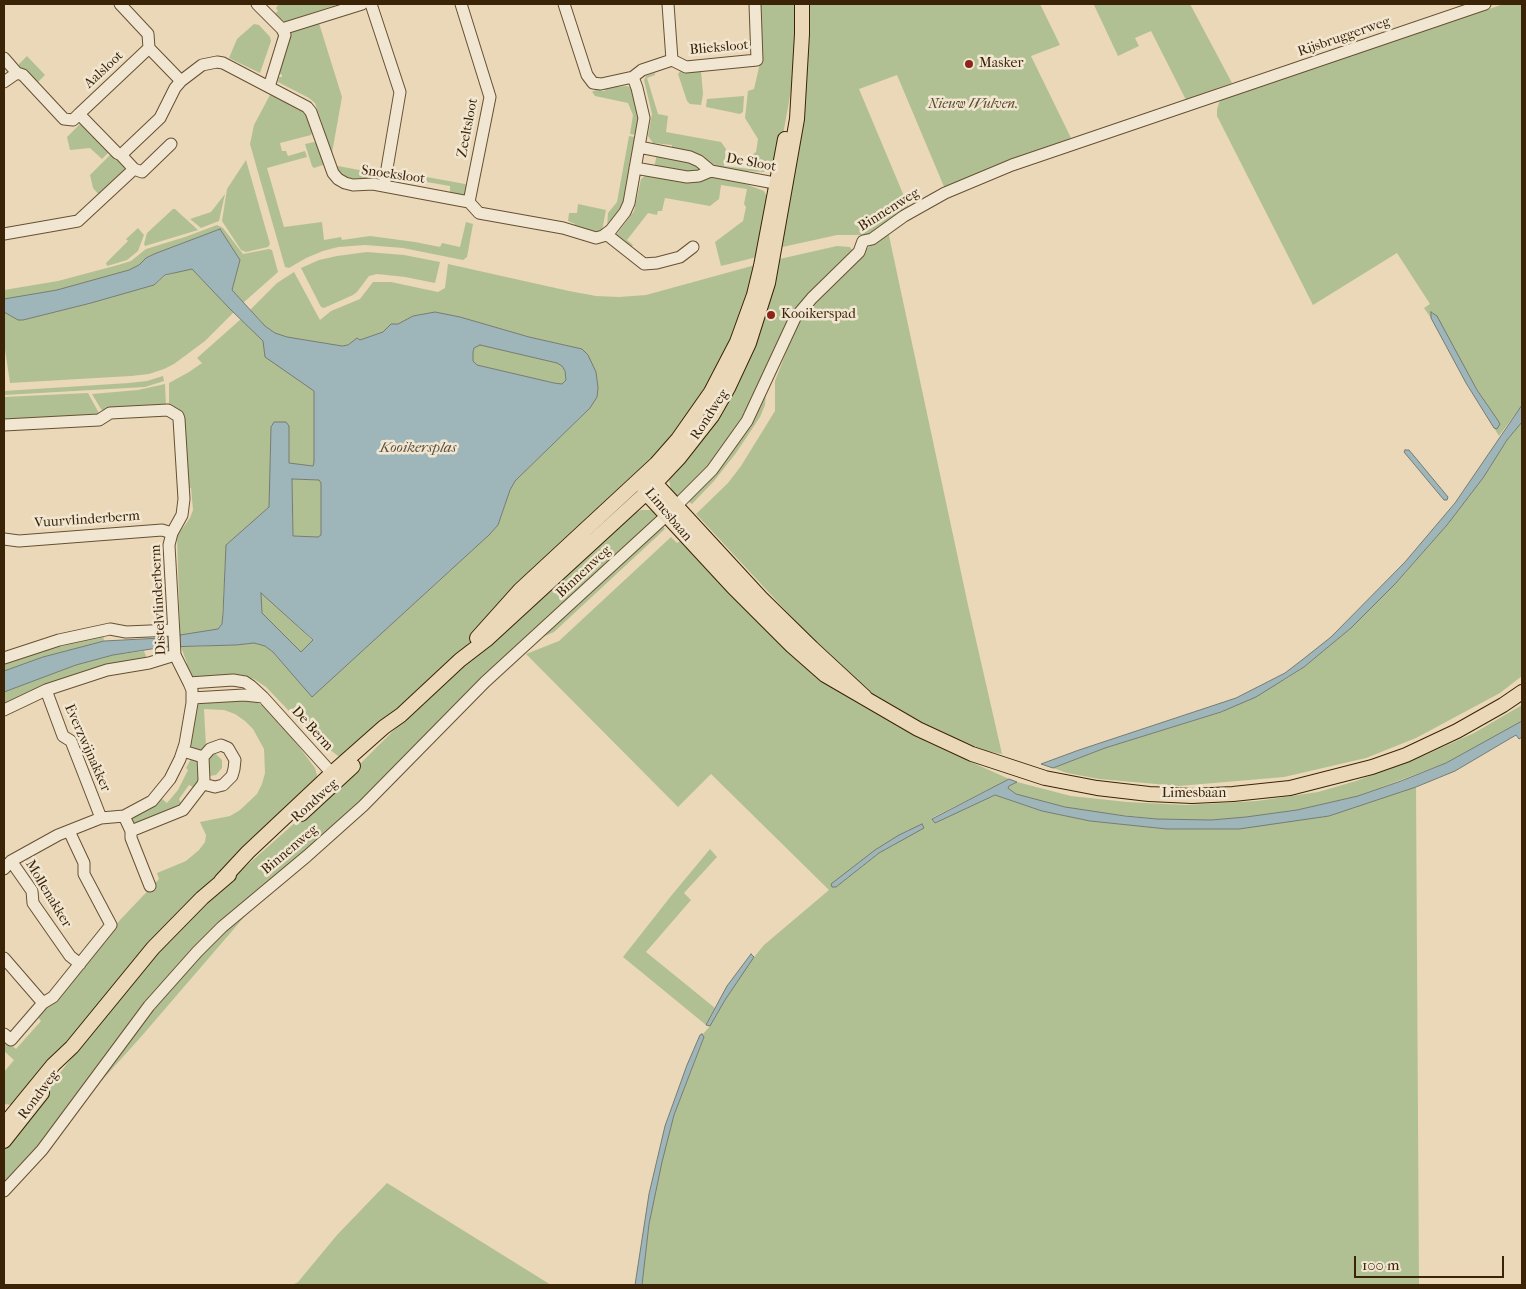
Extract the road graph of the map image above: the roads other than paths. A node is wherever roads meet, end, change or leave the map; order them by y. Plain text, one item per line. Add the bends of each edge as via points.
1 (120, 4) edge
2 (257, 4) edge
3 (362, 4) edge
4 (371, 4) edge
5 (461, 4) edge
6 (564, 4) edge
7 (668, 4) edge
8 (755, 4) edge
9 (802, 4) edge
10 (1485, 4) edge
11 (282, 29) junction
12 (149, 48) junction
13 (4, 58) edge
14 (672, 60) junction
15 (17, 72) junction
16 (633, 77) junction
17 (181, 81) junction
18 (4, 82) edge
19 (269, 87) junction
20 (1240, 87) joint
21 (79, 114) junction
22 (171, 144) dead end
23 (639, 148) junction
24 (121, 155) junction
25 (635, 168) junction
26 (134, 169) junction
27 (711, 171) junction
28 (781, 184) junction
29 (384, 186) junction
30 (469, 202) junction
31 (4, 234) edge
32 (606, 234) junction
33 (693, 248) dead end
34 (4, 425) edge
35 (641, 479) junction
36 (651, 488) junction
37 (674, 514) junction
38 (172, 533) junction
39 (4, 539) edge
40 (173, 633) junction
41 (174, 651) junction
42 (4, 658) edge
43 (460, 660) junction
44 (46, 690) junction
45 (191, 690) junction
46 (1522, 692) edge
47 (4, 710) edge
48 (183, 751) junction
49 (203, 757) junction
50 (335, 777) junction
51 (203, 784) junction
52 (124, 816) junction
53 (101, 818) junction
54 (69, 831) junction
55 (131, 831) junction
56 (7, 863) edge
57 (150, 886) dead end
58 (4, 958) edge
59 (80, 964) junction
60 (43, 1003) junction
61 (4, 1034) edge
62 (8, 1122) edge
63 (4, 1141) edge
64 (4, 1191) edge

1 - 12 street via 148,34
2 - 11 street
3 - 11 street
4 - 29 street via 400,92
5 - 30 street, Zeeltsloot via 490,94
6 - 16 street, Blieksloot via 593,83
7 - 14 street
8 - 14 street, Blieksloot via 757,60 686,67
9 - 28 main road, Rondweg via 799,80 789,118
10 - 20 street, Rijsbruggerweg
11 - 19 street via 285,40
12 - 17 street
12 - 21 street, Aalsloot
13 - 15 street
14 - 16 street, Blieksloot via 642,70
15 - 18 street
15 - 21 street via 64,119 70,120
16 - 23 street via 644,114
17 - 19 street, Snoeksloot via 202,65 217,62
17 - 24 street, Snoeksloot via 160,118
19 - 29 street, Snoeksloot via 311,112 330,166 338,179 353,184
20 - 37 street, Binnenweg via 981,177 928,202 872,239 863,241 859,252 800,312 740,434
21 - 24 street
22 - 26 street via 142,172
23 - 25 street
23 - 27 street, De Sloot via 690,157
24 - 26 street
25 - 27 street, De Sloot via 687,177
25 - 32 street via 629,203
26 - 31 street via 78,221
27 - 28 street, De Sloot
28 - 35 main road, Rondweg via 758,282 737,342 696,414
28 - 36 main road, Rondweg via 768,284 749,343 712,416
29 - 30 street, Snoeksloot
30 - 32 street, Snoeksloot via 479,212 563,228 592,238
32 - 33 street via 644,264 680,257
34 - 38 street, Distelvlinderberm via 98,420 110,413 168,410 175,413 179,420 184,499 182,515
35 - 36 main road, Limesbaan
35 - 43 main road, Rondweg via 516,594
36 - 37 main road, Limesbaan
36 - 43 main road, Rondweg
37 - 46 main road, Limesbaan via 757,613 825,675 918,729 972,754 1045,778 1097,788 1166,795 1233,794 1290,788 1406,755 1457,731
37 - 64 street, Binnenweg via 485,682 363,806 197,952 150,1006 42,1150
38 - 39 street, Vuurvlinderberm via 162,530 19,541
38 - 40 street, Distelvlinderberm via 169,545
40 - 41 street, Distelvlinderberm
40 - 42 street via 110,629 59,640
41 - 44 street via 149,663 107,670
41 - 45 street, Distelvlinderberm
43 - 50 main road, Rondweg via 384,727
44 - 47 street
44 - 53 street, Everzwijnakker via 63,736 71,742
45 - 48 street via 191,710
45 - 50 street, De Berm via 239,680 252,686
48 - 49 street
48 - 52 street via 159,794 145,806
49 - 51 street
49 - 51 street via 210,749 221,745 228,748 234,760 232,776 223,785 215,788
50 - 62 main road, Rondweg via 248,852 153,948
51 - 55 street via 183,810
52 - 53 street
52 - 55 street
53 - 54 street
54 - 56 street
54 - 59 street via 84,863 84,874 111,925
55 - 57 street
56 - 59 street, Mollenakker via 32,892 33,903 70,956
58 - 60 street
59 - 60 street
60 - 61 street via 10,1040
62 - 63 main road, Rondweg

